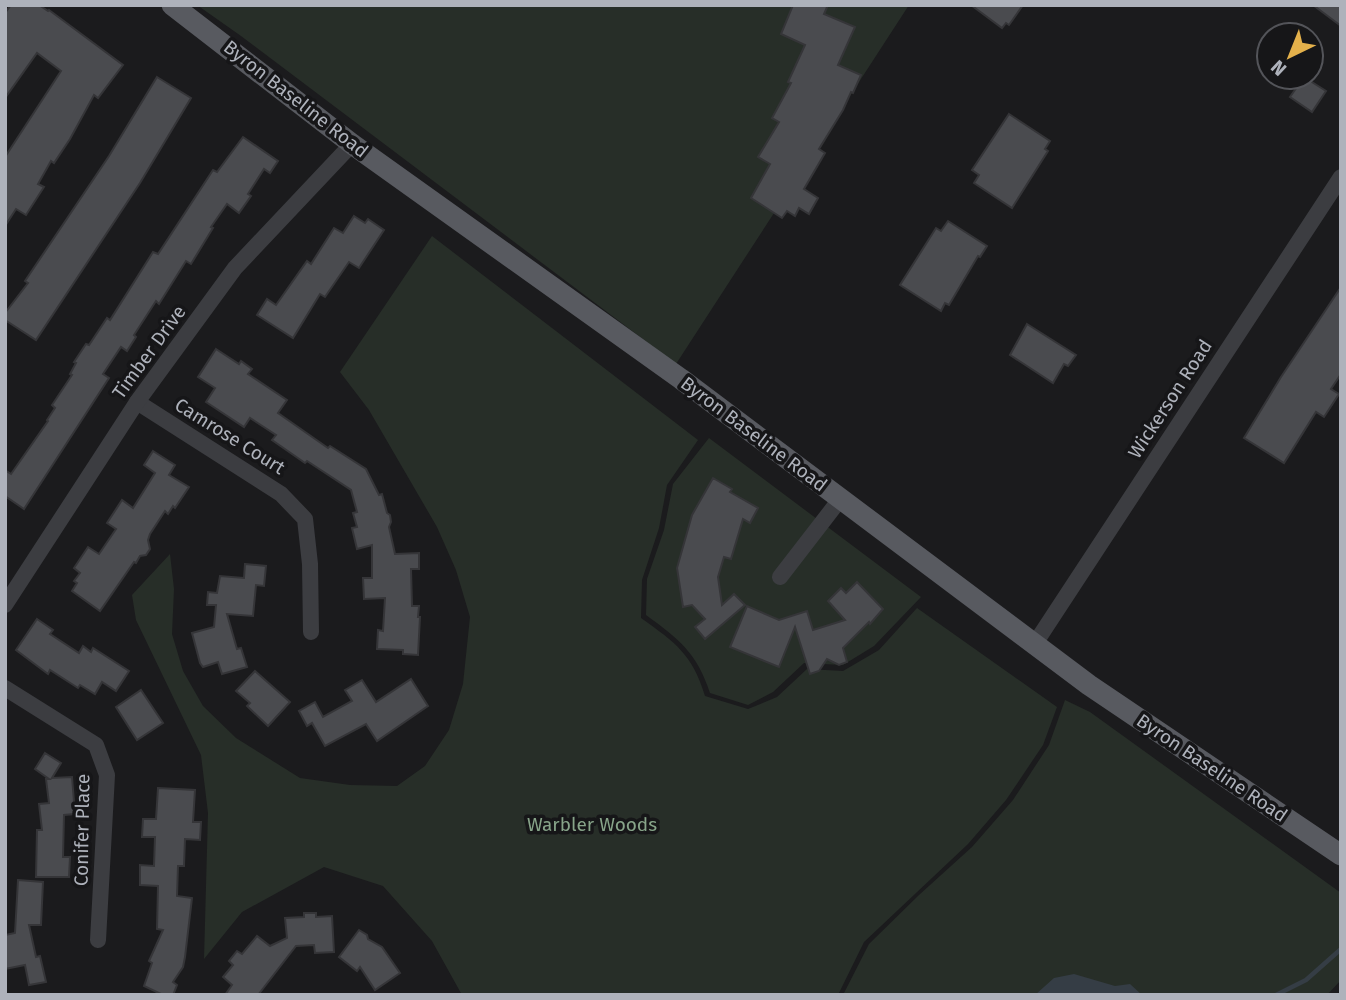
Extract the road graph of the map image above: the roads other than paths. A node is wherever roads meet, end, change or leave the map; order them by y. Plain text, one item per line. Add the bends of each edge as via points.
1 (172, 5) edge
2 (352, 144) junction
3 (1341, 177) edge
4 (137, 402) junction
5 (841, 498) junction
6 (780, 577) dead end
7 (5, 605) edge
8 (311, 632) dead end
9 (1034, 645) junction
10 (5, 688) edge
11 (1341, 855) edge
12 (97, 940) dead end

1 - 2 main road, Byron Baseline Road
2 - 4 street, Timber Drive via 235,268
2 - 5 main road, Byron Baseline Road
3 - 9 street, Wickerson Road
4 - 7 street, Timber Drive
4 - 8 street, Camrose Court via 281,494 305,520
5 - 6 street
5 - 9 main road, Byron Baseline Road
9 - 11 main road, Byron Baseline Road
10 - 12 street, Conifer Place via 96,745 107,775

